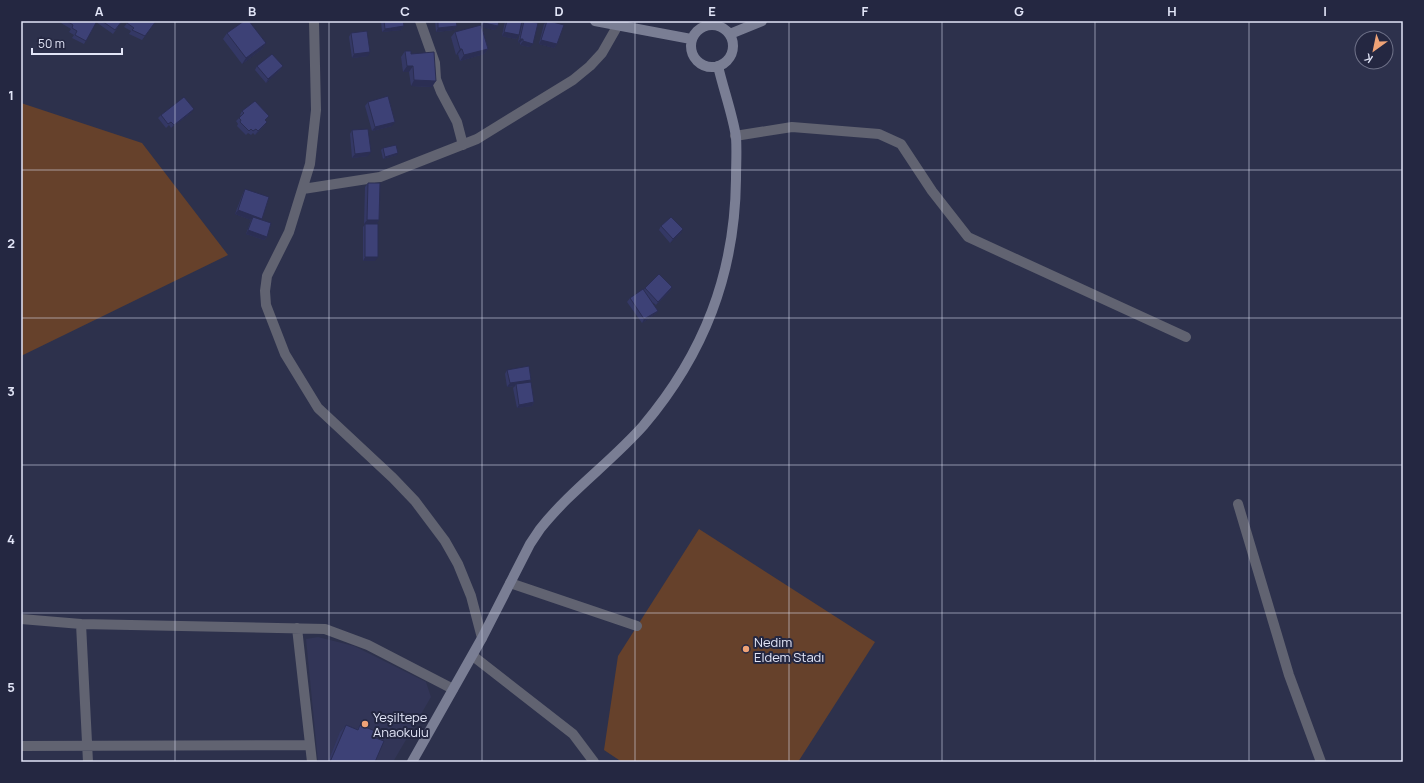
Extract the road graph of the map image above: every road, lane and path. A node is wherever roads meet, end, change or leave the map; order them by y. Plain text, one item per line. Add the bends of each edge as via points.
1 (314, 21) edge
2 (420, 21) edge
3 (595, 21) edge
4 (762, 21) edge
5 (618, 25) junction
6 (730, 34) junction
7 (691, 40) junction
8 (718, 66) junction
9 (736, 136) junction
10 (463, 145) junction
11 (303, 189) junction
12 (1186, 337) dead end
13 (1238, 504) dead end
14 (510, 583) junction
15 (21, 619) edge
16 (81, 624) junction
17 (637, 626) dead end
18 (297, 628) junction
19 (482, 638) junction
20 (473, 656) junction
21 (453, 689) junction
22 (310, 745) junction
23 (21, 746) edge
24 (87, 746) junction
25 (88, 762) edge
26 (312, 762) edge
27 (412, 762) edge
28 (594, 762) edge
29 (1321, 762) edge

1 - 11 street via 316,110 310,164
2 - 10 street via 435,63 436,79 457,122
3 - 5 street
4 - 6 street
5 - 7 street
5 - 10 street via 602,53 573,80
6 - 7 street via 719,25 712,24 699,29
6 - 8 street via 734,47 732,53 729,59
7 - 8 street via 691,48 697,61 703,65
8 - 9 street
9 - 12 street via 792,127 879,134 901,144 932,191 968,237
9 - 14 street via 732,240 721,284 703,335 677,380 643,425 540,529
10 - 11 street via 380,177
11 - 19 street via 289,232 267,276 264,290 272,325 284,354 318,408 393,478 445,541 471,596
13 - 29 street via 1289,675
14 - 17 street
14 - 19 street
15 - 16 street
16 - 18 street
16 - 24 street
18 - 21 street via 325,629 353,638
18 - 22 street
19 - 20 street
20 - 21 street
20 - 28 street via 564,727
21 - 27 street
22 - 24 street
22 - 26 street
23 - 24 street
24 - 25 street

